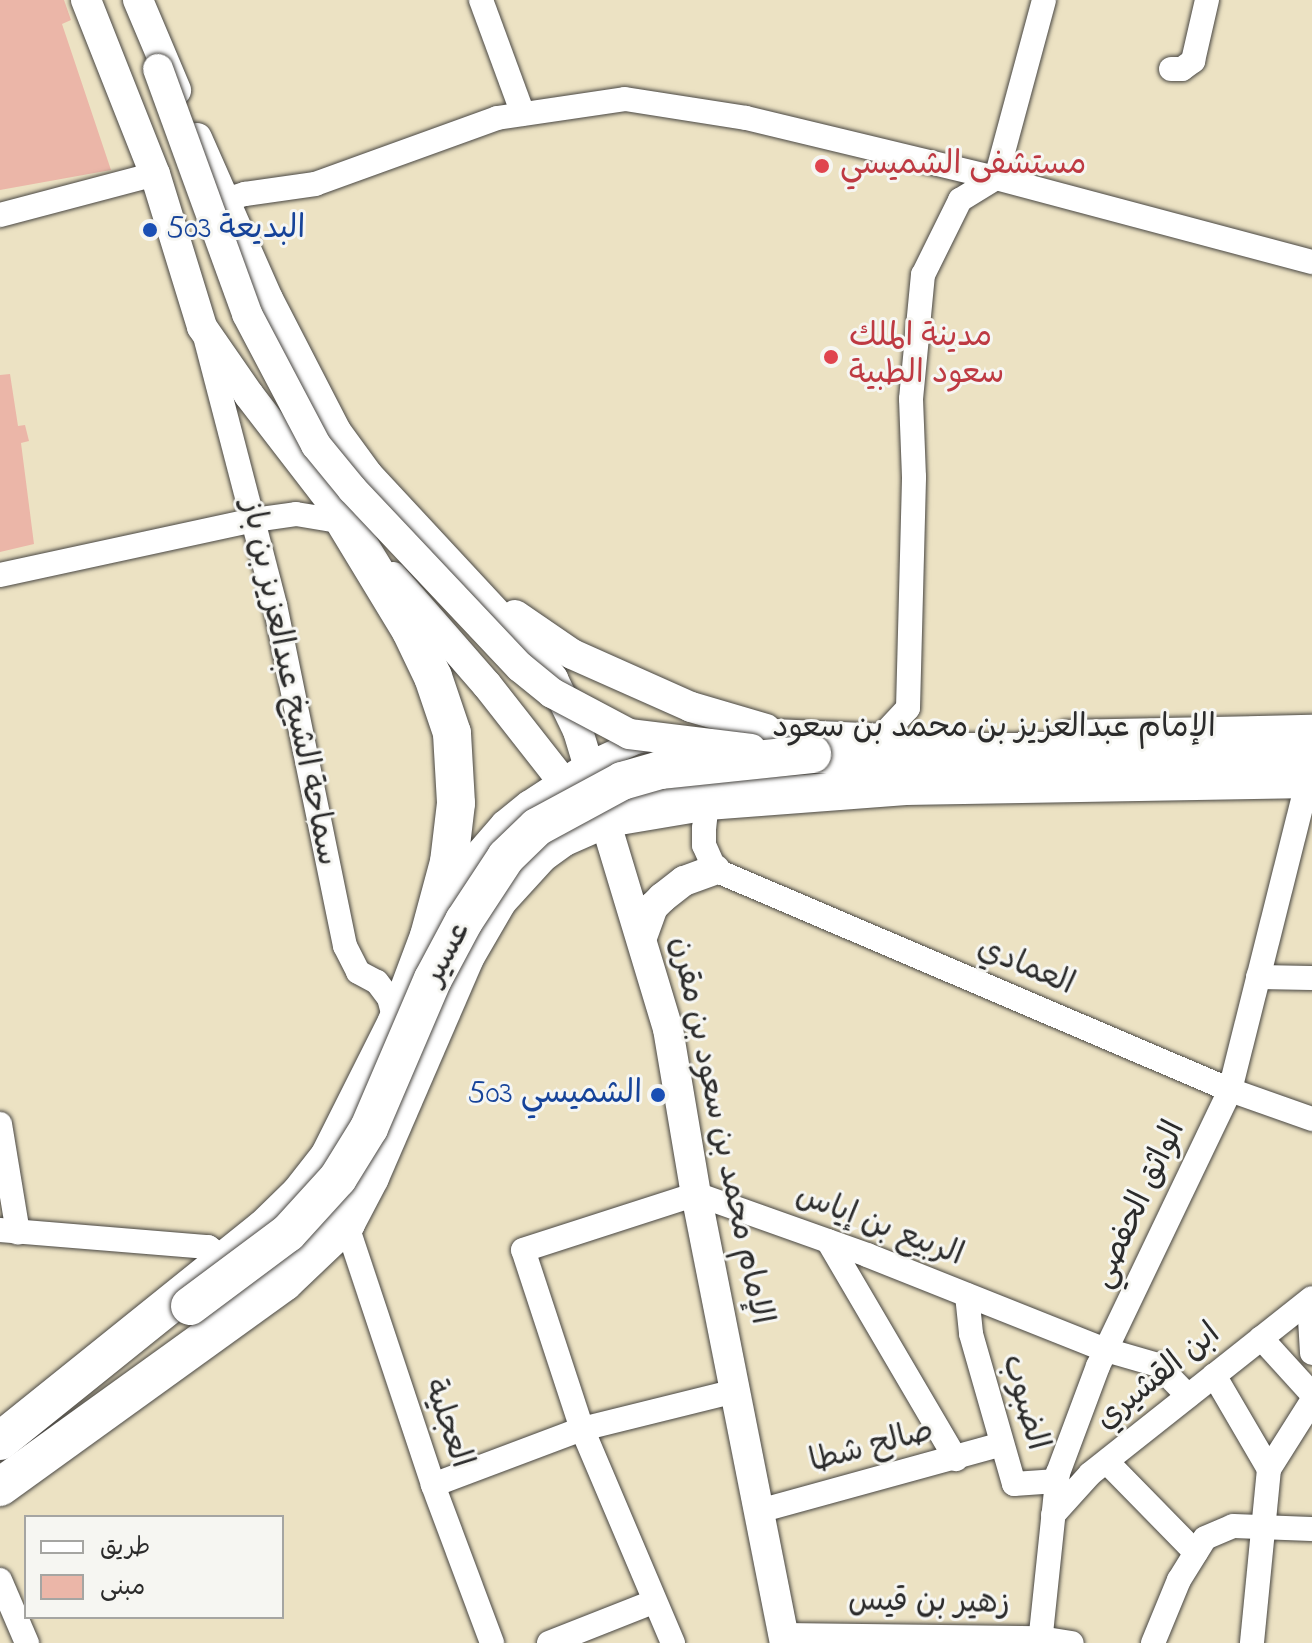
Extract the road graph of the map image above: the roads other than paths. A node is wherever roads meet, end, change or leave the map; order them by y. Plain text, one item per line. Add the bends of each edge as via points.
1 (86, 0) edge
2 (131, 0) edge
3 (138, 0) edge
4 (481, 0) edge
5 (1044, 0) edge
6 (1207, 0) edge
7 (1171, 69) dead end
8 (523, 114) junction
9 (155, 174) junction
10 (996, 178) junction
11 (223, 201) junction
12 (0, 215) edge
13 (1312, 262) edge
14 (202, 327) junction
15 (254, 520) junction
16 (345, 522) junction
17 (0, 575) edge
18 (467, 580) junction
19 (1312, 727) edge
20 (766, 729) junction
21 (675, 735) joint
22 (882, 736) junction
23 (1312, 748) edge
24 (812, 754) junction
25 (574, 774) junction
26 (1310, 788) edge
27 (707, 801) junction
28 (607, 818) junction
29 (715, 870) junction
30 (429, 936) junction
31 (642, 937) junction
32 (1258, 977) junction
33 (1312, 978) edge
34 (396, 1024) junction
35 (1230, 1090) junction
36 (1312, 1119) edge
37 (0, 1124) edge
38 (696, 1194) junction
39 (346, 1223) junction
40 (6, 1236) edge
41 (828, 1241) junction
42 (226, 1260) junction
43 (967, 1295) junction
44 (1310, 1300) edge
45 (1261, 1338) junction
46 (1106, 1350) junction
47 (1312, 1353) edge
48 (93, 1367) junction
49 (1214, 1375) junction
50 (735, 1391) junction
51 (1312, 1394) edge
52 (1188, 1396) junction
53 (1312, 1401) edge
54 (582, 1429) junction
55 (0, 1441) edge
56 (1002, 1444) junction
57 (956, 1459) junction
58 (1107, 1462) junction
59 (1269, 1469) junction
60 (1057, 1481) junction
61 (433, 1485) junction
62 (0, 1487) edge
63 (759, 1511) junction
64 (1053, 1515) junction
65 (1263, 1527) junction
66 (1312, 1529) edge
67 (1196, 1553) junction
68 (0, 1580) edge
69 (653, 1602) junction
70 (784, 1639) edge
71 (1040, 1640) edge
72 (27, 1643) edge
73 (492, 1643) edge
74 (549, 1643) edge
75 (673, 1643) edge
76 (1072, 1643) edge
77 (1153, 1643) edge
78 (1252, 1643) edge

1 - 9 street, سماحة الشيخ عبدالعزيز بن باز
2 - 24 street, bridge via 247,314 316,445 352,489 520,667 552,693 629,734
3 - 11 street
4 - 8 street
5 - 10 street
6 - 7 street via 1193,61
8 - 10 street via 625,99 746,118
8 - 11 street via 497,118 315,184
9 - 12 street
9 - 14 street, سماحة الشيخ عبدالعزيز بن باز
10 - 13 street
10 - 22 street via 960,200 923,275 911,399 908,708
11 - 18 street via 336,431 368,475
14 - 15 street, سماحة الشيخ عبدالعزيز بن باز
14 - 16 street, سماحة الشيخ عبدالعزيز بن باز
15 - 16 street via 296,514
15 - 17 street
15 - 34 street, سماحة الشيخ عبدالعزيز بن باز via 345,946 358,972 377,982 389,998
16 - 25 street, سماحة الشيخ عبدالعزيز بن باز via 487,685
16 - 30 main road, سماحة الشيخ عبدالعزيز بن باز via 411,631 452,733 456,803 449,862
18 - 20 street via 572,654 691,707
18 - 25 street via 553,679 578,731
19 - 22 street, الإمام عبدالعزيز بن محمد بن سعود
20 - 21 street, الإمام عبدالعزيز بن محمد بن سعود
20 - 22 street, الإمام عبدالعزيز بن محمد بن سعود
21 - 25 street, عسير via 636,742
23 - 24 main road, الإمام عبدالعزيز بن محمد بن سعود
24 - 48 main road, عسير, bridge via 660,770 622,781 537,827 506,857 464,921 369,1128 338,1178 288,1233 190,1306
25 - 28 main road, سماحة الشيخ عبدالعزيز بن باز
25 - 30 street, عسير via 503,823 457,884
26 - 27 street, الإمام عبدالعزيز بن محمد بن سعود
26 - 27 main road, الإمام عبدالعزيز بن محمد بن سعود via 905,786
26 - 32 street, الواثق الحفصي
27 - 28 main road
27 - 29 street via 704,845
28 - 31 street, الإمام محمد بن سعود بن مقرن
28 - 39 main road via 540,854 498,900 465,957
29 - 31 street via 684,881 662,898
29 - 35 street, العمادي
30 - 34 main road, سماحة الشيخ عبدالعزيز بن باز
31 - 38 street, الإمام محمد بن سعود بن مقرن via 668,1029
32 - 33 street
32 - 35 street, الواثق الحفصي
34 - 42 main road, سماحة الشيخ عبدالعزيز بن باز via 329,1157 291,1203
35 - 36 street, العمادي
35 - 46 street, الواثق الحفصي
37 - 40 street
38 - 41 street, الربيع بن إياس
38 - 50 street, الإمام محمد بن سعود بن مقرن
38 - 54 street via 523,1250
39 - 61 street, العجلية
39 - 62 main road via 284,1282
40 - 42 street via 208,1247
41 - 43 street, الربيع بن إياس
41 - 57 street
42 - 48 main road, سماحة الشيخ عبدالعزيز بن باز
43 - 46 street, الربيع بن إياس
43 - 56 street, الضبوب via 971,1334
44 - 45 street, ابن القشيري
44 - 47 street
45 - 49 street, ابن القشيري
45 - 51 street
46 - 52 street, الربيع بن إياس via 1158,1365
46 - 60 street, الواثق الحفصي
48 - 55 main road
49 - 52 street, ابن القشيري
49 - 59 street
50 - 54 street
50 - 63 street, الإمام محمد بن سعود بن مقرن
52 - 58 street, ابن القشيري
53 - 59 street
54 - 61 street
54 - 69 street
56 - 57 street, صالح شطا
56 - 60 street, الضبوب via 1014,1484
57 - 63 street, صالح شطا
58 - 64 street, ابن القشيري
58 - 67 street
59 - 65 street
60 - 64 street, الواثق الحفصي
61 - 73 street, العجلية
63 - 70 street, الإمام محمد بن سعود بن مقرن
64 - 71 street, الواثق الحفصي
65 - 66 street
65 - 67 street via 1233,1526 1205,1538
65 - 78 street
67 - 77 street
68 - 72 street
69 - 74 street
69 - 75 street
70 - 71 street, زهير بن قيس
71 - 76 street, زهير بن قيس

